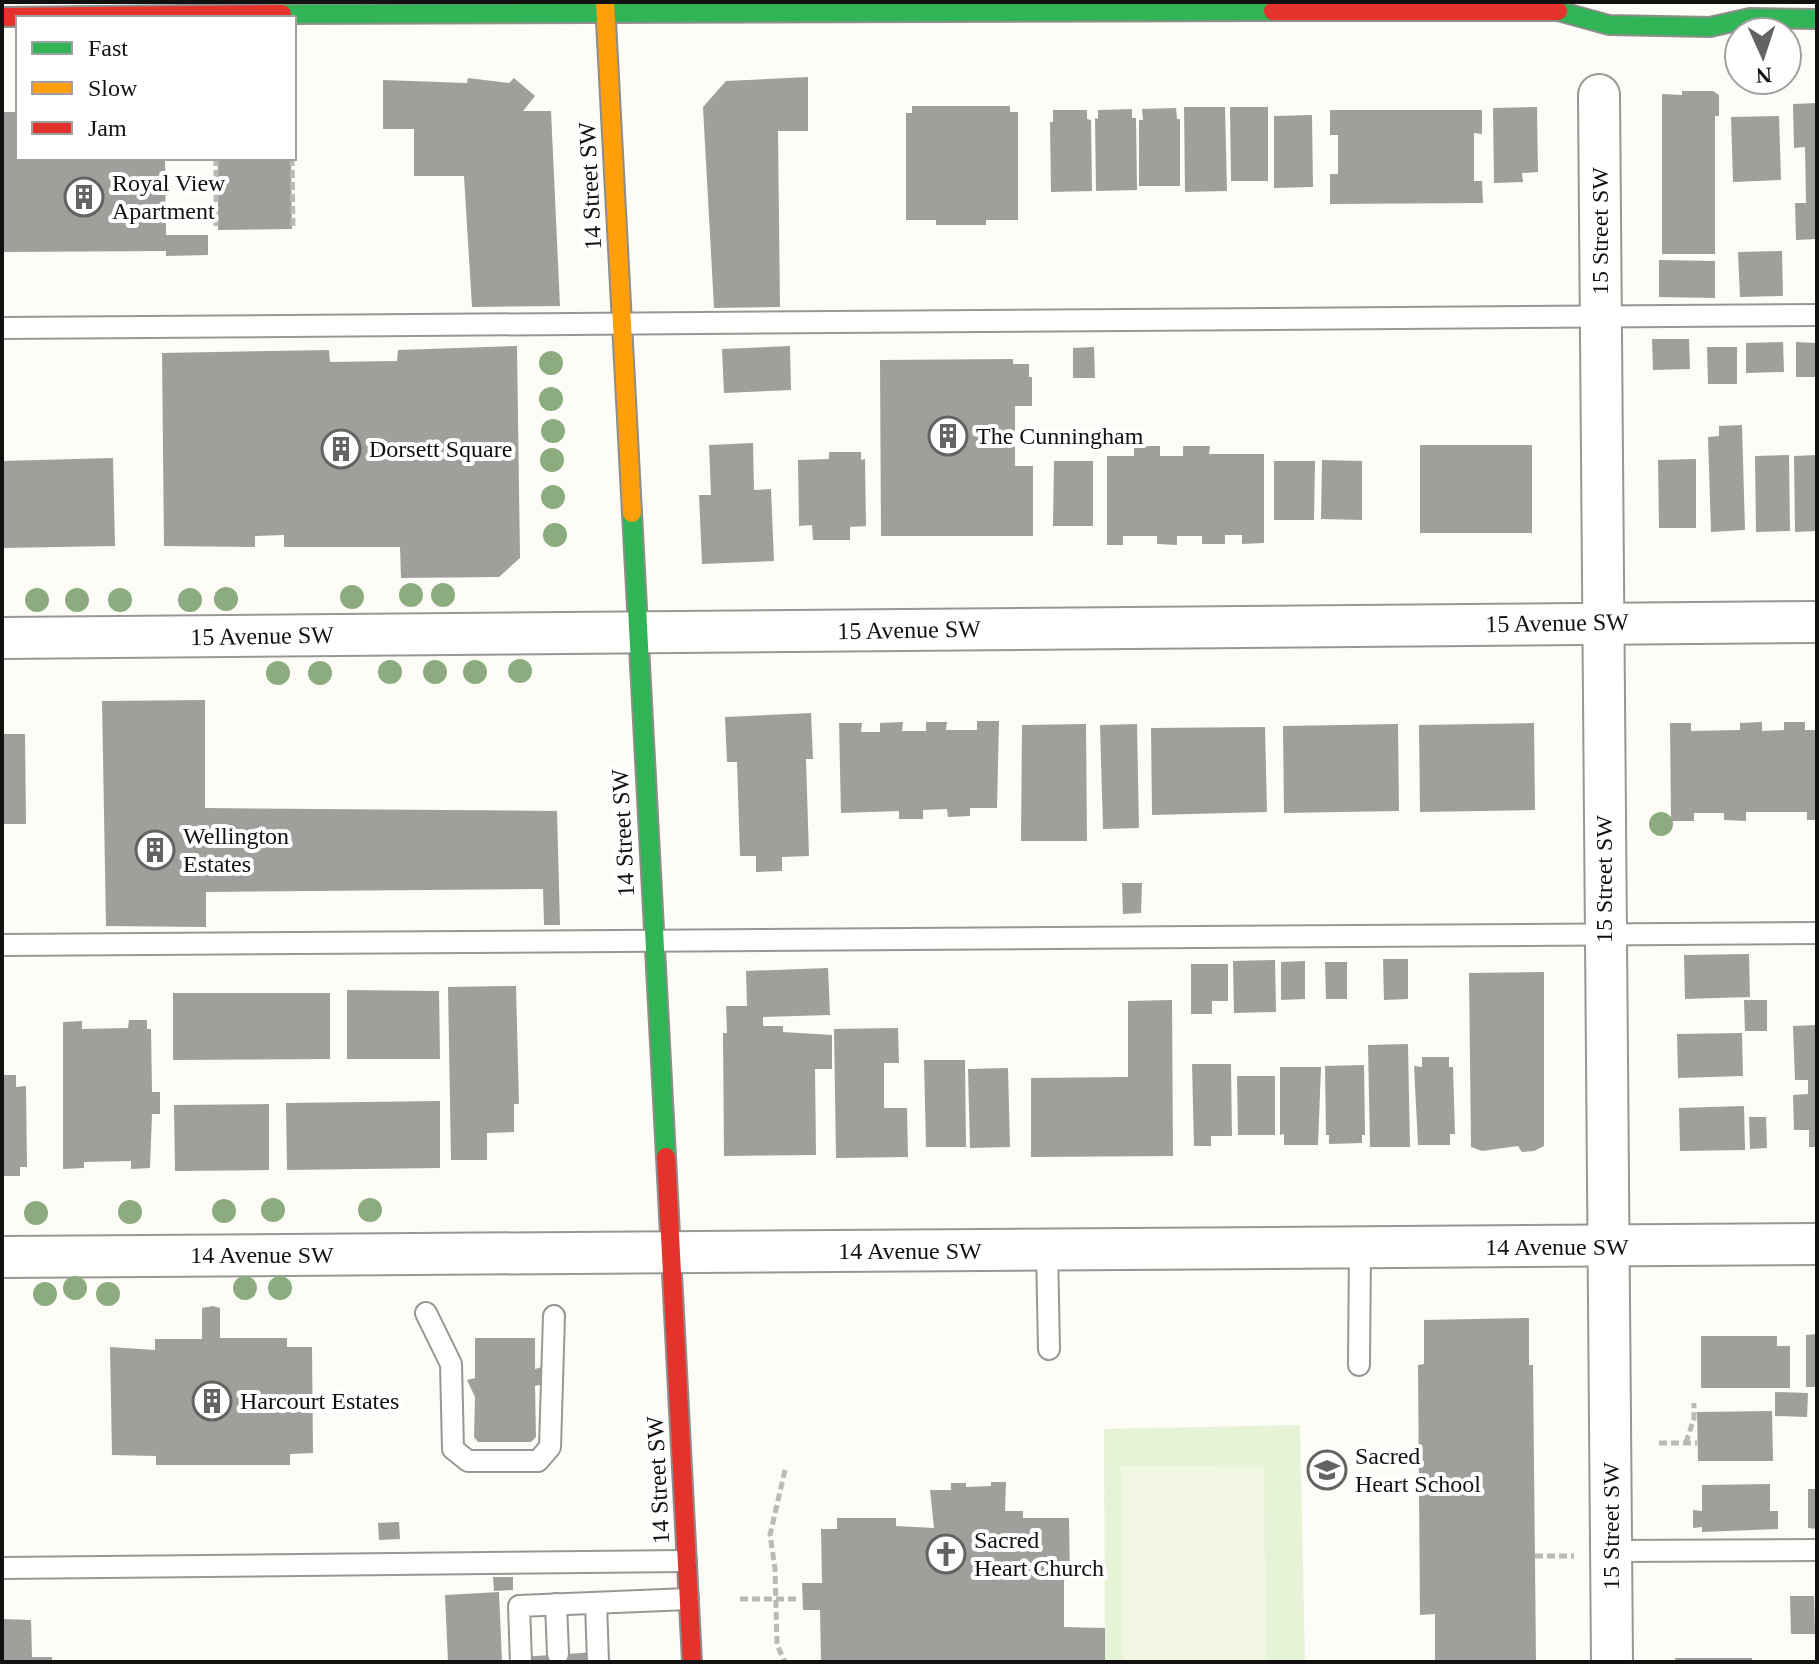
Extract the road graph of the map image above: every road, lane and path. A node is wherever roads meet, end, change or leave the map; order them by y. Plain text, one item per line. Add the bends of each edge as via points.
1 (605, 6) edge
2 (1572, 7) edge
3 (346, 8) edge
4 (56, 9) edge
5 (2, 17) edge
6 (1817, 19) edge
7 (1599, 95) dead end
8 (216, 160) edge
9 (292, 160) edge
10 (216, 229) dead end
11 (293, 230) dead end
12 (1600, 315) junction
13 (1817, 315) edge
14 (620, 325) junction
15 (2, 328) edge
16 (1817, 622) edge
17 (1601, 623) junction
18 (637, 632) junction
19 (2, 638) edge
20 (1604, 933) junction
21 (1817, 933) edge
22 (653, 941) junction
23 (2, 945) edge
24 (1817, 1244) edge
25 (1609, 1247) junction
26 (1360, 1249) junction
27 (1047, 1250) junction
28 (669, 1252) junction
29 (2, 1257) edge
30 (426, 1313) dead end
31 (554, 1316) dead end
32 (1049, 1349) dead end
33 (1359, 1365) dead end
34 (1694, 1403) dead end
35 (1659, 1443) dead end
36 (1686, 1443) junction
37 (1697, 1443) dead end
38 (785, 1470) dead end
39 (1817, 1550) edge
40 (1597, 1554) junction
41 (1535, 1556) dead end
42 (686, 1561) junction
43 (2, 1568) edge
44 (688, 1599) junction
45 (740, 1599) dead end
46 (775, 1599) junction
47 (797, 1599) dead end
48 (596, 1603) junction
49 (556, 1604) junction
50 (558, 1654) dead end
51 (521, 1662) edge
52 (598, 1662) edge
53 (692, 1662) edge
54 (785, 1662) edge
55 (1612, 1662) edge

1 - 2 street
1 - 3 street
1 - 14 street, 14 Street SW
2 - 6 street via 1609,25 1710,27 1750,18
3 - 4 street
4 - 5 street
7 - 12 street, 15 Street SW
8 - 10 path
9 - 11 path
12 - 13 lane
12 - 14 lane
12 - 17 street, 15 Street SW
14 - 15 lane
14 - 18 street, 14 Street SW
16 - 17 street, 15 Avenue SW
17 - 18 street, 15 Avenue SW
17 - 20 street, 15 Street SW
18 - 19 street, 15 Avenue SW
18 - 22 street, 14 Street SW
20 - 21 lane
20 - 22 lane
20 - 25 street, 15 Street SW
22 - 23 lane
22 - 28 street, 14 Street SW
24 - 25 street, 14 Avenue SW
25 - 26 street, 14 Avenue SW
25 - 40 street, 15 Street SW
26 - 27 street, 14 Avenue SW
26 - 33 lane
27 - 28 street, 14 Avenue SW
27 - 32 lane
28 - 29 street, 14 Avenue SW
28 - 42 street, 14 Street SW
30 - 31 lane via 451,1364 453,1449 468,1461 538,1461 550,1447
34 - 36 path
35 - 36 path
36 - 37 path
38 - 46 path via 770,1535
39 - 40 lane
40 - 41 path
40 - 55 street, 15 Street SW
42 - 43 lane
42 - 44 street, 14 Street SW
44 - 48 lane
44 - 53 street, 14 Street SW
45 - 46 path
46 - 47 path
46 - 54 path via 777,1645
48 - 49 lane
48 - 52 lane
49 - 50 lane
49 - 51 lane via 519,1606

